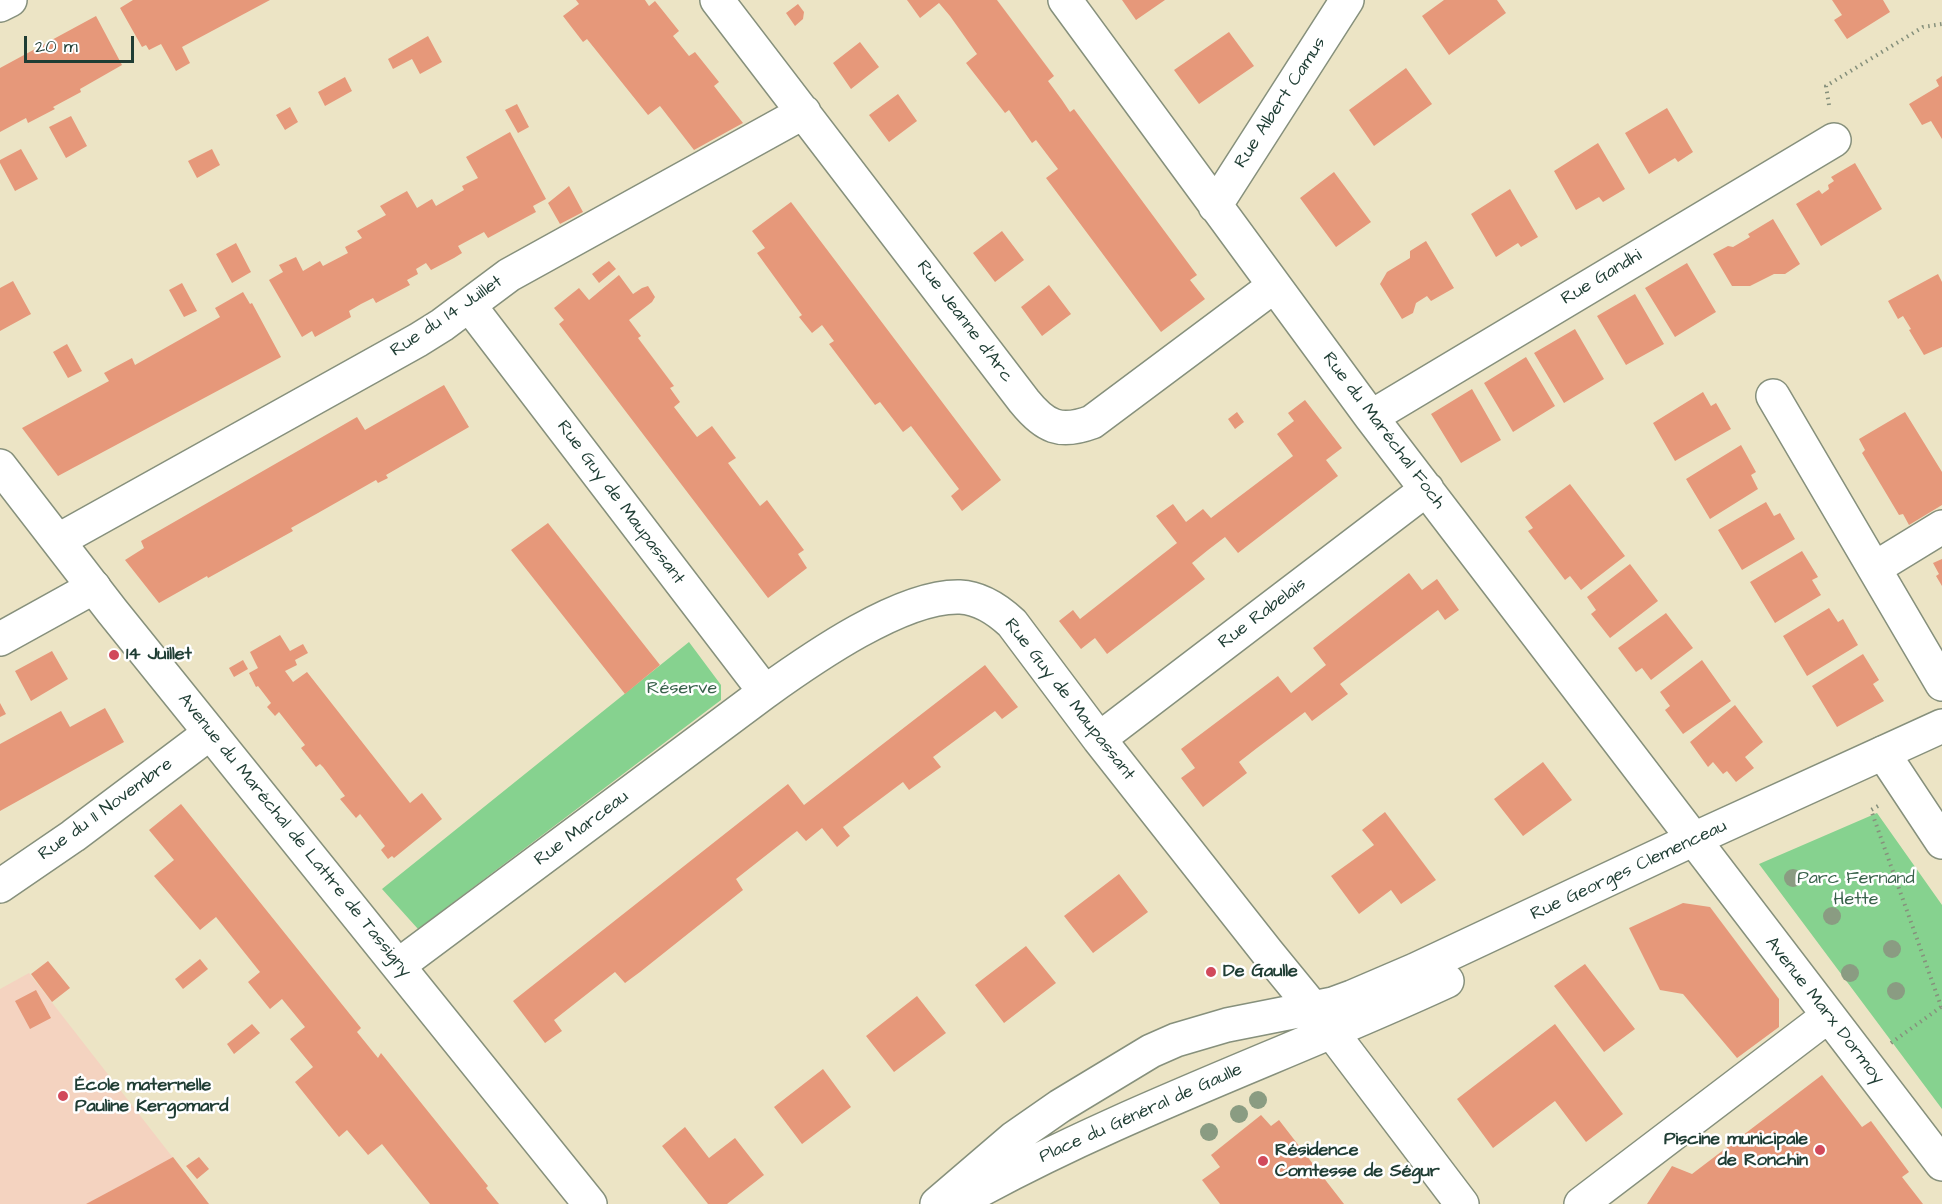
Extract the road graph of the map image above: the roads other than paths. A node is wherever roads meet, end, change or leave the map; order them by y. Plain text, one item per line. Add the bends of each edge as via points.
1 (10, 0) edge
2 (717, 0) edge
3 (1065, 0) edge
4 (1347, 0) edge
5 (0, 5) edge
6 (804, 112) junction
7 (1834, 140) road end
8 (1215, 206) junction
9 (1274, 286) junction
10 (469, 305) junction
11 (1773, 396) dead end
12 (1371, 417) junction
13 (0, 466) edge
14 (1427, 489) junction
15 (1942, 527) edge
16 (59, 540) junction
17 (1875, 568) junction
18 (94, 587) junction
19 (0, 639) edge
20 (1942, 684) edge
21 (765, 692) junction
22 (1942, 726) edge
23 (210, 733) junction
24 (1099, 739) junction
25 (1942, 750) edge
26 (1895, 772) junction
27 (1942, 842) edge
28 (1701, 848) junction
29 (0, 886) edge
30 (399, 965) junction
31 (1828, 1016) junction
32 (1322, 1020) junction
33 (1942, 1164) edge
34 (590, 1204) edge
35 (937, 1204) edge
36 (954, 1204) edge
37 (1462, 1204) edge
38 (1581, 1204) edge

1 - 5 street
2 - 6 street, Rue Jeanne d'Arc
3 - 8 street, Rue du Maréchal Foch
4 - 8 street, Rue Albert Camus
6 - 9 street, Rue Jeanne d'Arc via 1024,401 1047,424 1070,428 1092,422
6 - 10 street, Rue du 14 Juillet via 509,275
7 - 12 street, Rue Gandhi
8 - 9 street, Rue du Maréchal Foch
9 - 12 street, Rue du Maréchal Foch
10 - 16 street, Rue du 14 Juillet via 418,340
10 - 21 street, Rue Guy de Maupassant
11 - 17 street
12 - 14 street, Rue du Maréchal Foch
13 - 16 street, Avenue du Maréchal de Lattre de Tassigny
14 - 24 street, Rue Rabelais
14 - 28 street, Rue du Maréchal Foch
15 - 17 street
16 - 18 street, Avenue du Maréchal de Lattre de Tassigny
17 - 20 street
18 - 19 street
18 - 23 street, Avenue du Maréchal de Lattre de Tassigny
21 - 24 street, Rue Guy de Maupassant via 855,633 931,601 960,597 974,599 1012,624
21 - 30 street, Rue Marceau
22 - 26 street, Rue Georges Clemenceau
23 - 29 street, Rue du 11 Novembre
23 - 30 street, Avenue du Maréchal de Lattre de Tassigny
24 - 32 street, Rue Guy de Maupassant
25 - 26 street, Rue Georges Clemenceau
26 - 27 street
26 - 28 street, Rue Georges Clemenceau
28 - 31 street, Avenue Marx Dormoy
28 - 32 street, Rue Georges Clemenceau via 1444,982
30 - 34 street, Avenue du Maréchal de Lattre de Tassigny
31 - 33 street, Avenue Marx Dormoy
31 - 38 street
32 - 35 street, Place du Général de Gaulle via 1227,1025 1151,1051 1022,1132
32 - 36 street, Place du Général de Gaulle via 1011,1172
32 - 37 street, Rue Guy de Maupassant

